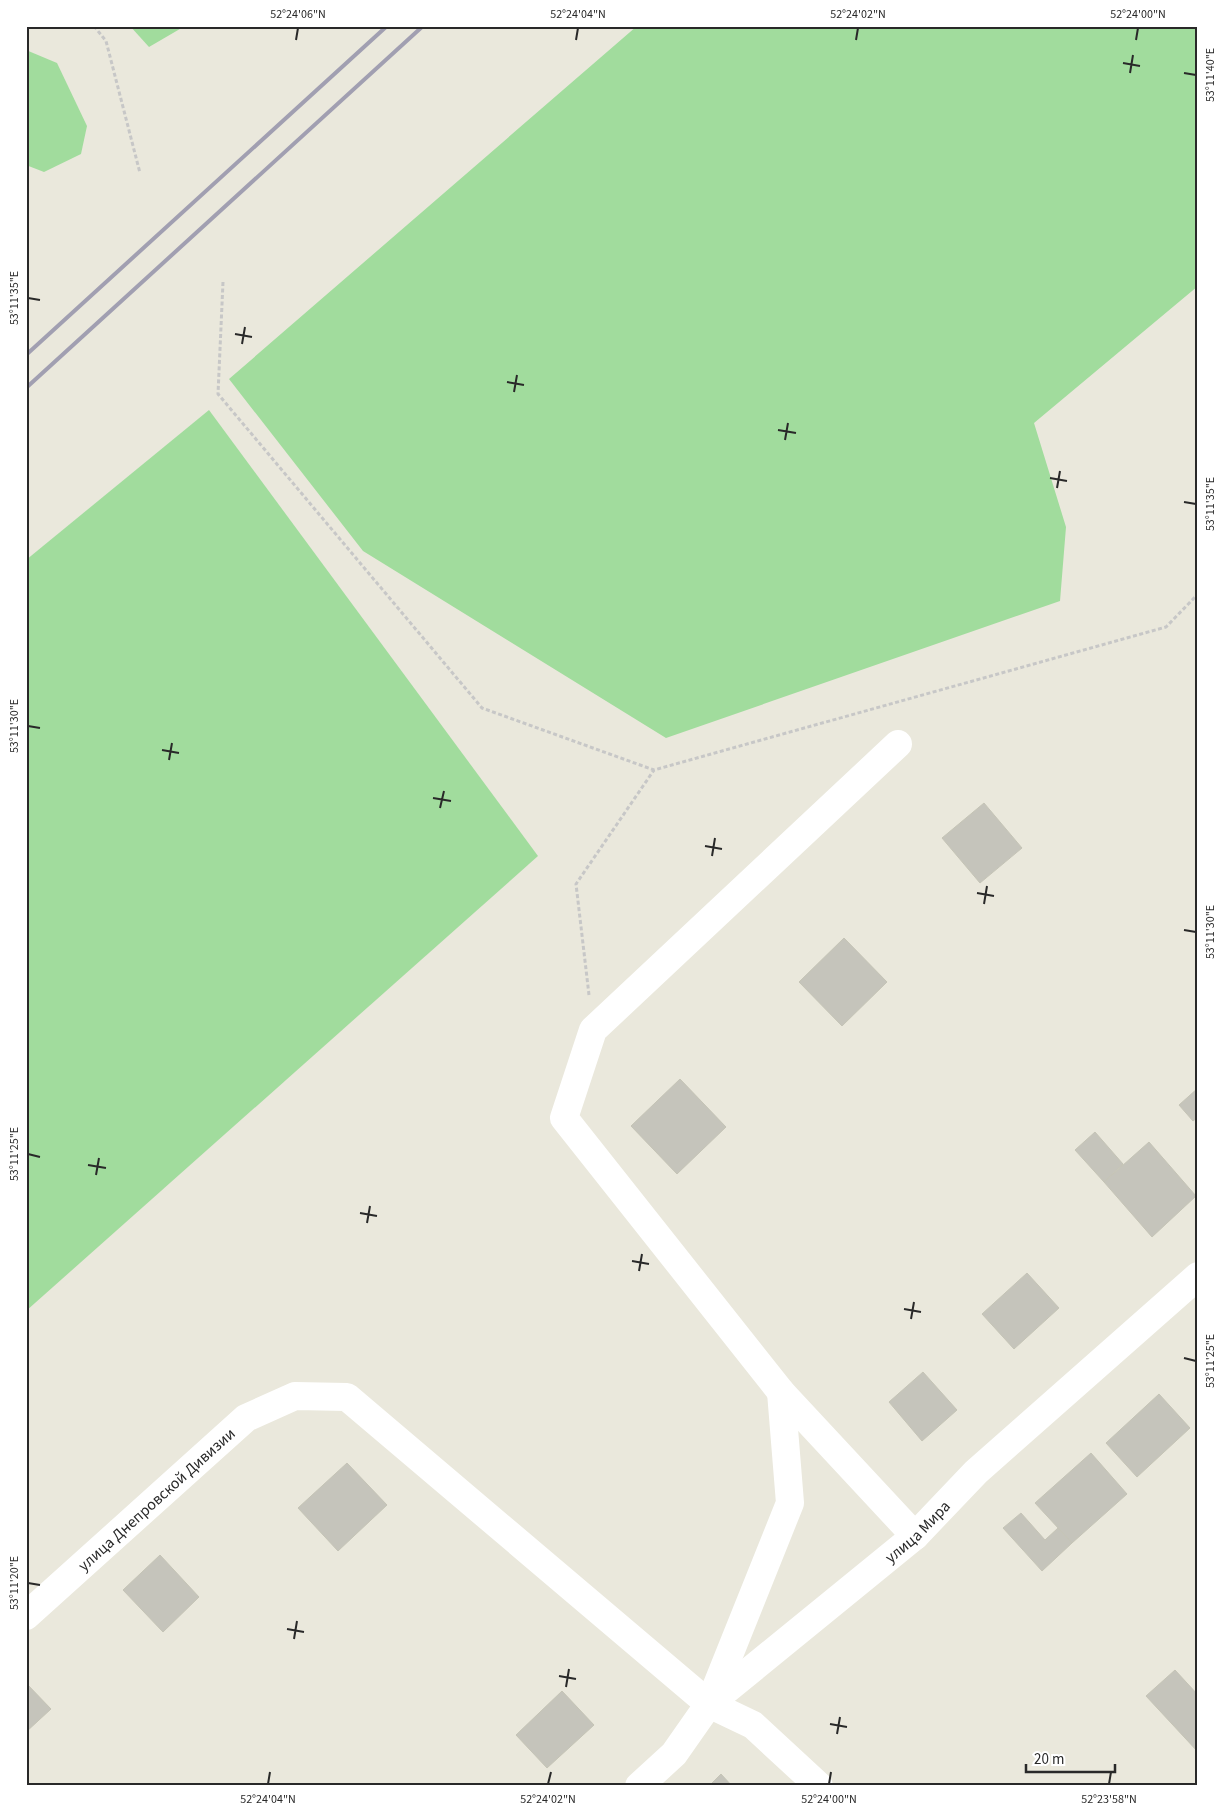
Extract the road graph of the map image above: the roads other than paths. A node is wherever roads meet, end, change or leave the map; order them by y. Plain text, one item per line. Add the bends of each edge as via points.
1 (898, 744) dead end
2 (1198, 1276) edge
3 (781, 1392) junction
4 (915, 1536) junction
5 (26, 1616) edge
6 (709, 1704) junction
7 (639, 1786) edge
8 (819, 1786) edge

1 - 3 street via 594,1030 564,1118
2 - 4 street, улица Мира via 976,1472
3 - 4 street
3 - 6 street via 790,1503
4 - 6 street, улица Мира
5 - 6 street, улица Днепровской Дивизии via 246,1418 294,1396 347,1397
6 - 7 street, улица Мира via 674,1754
6 - 8 street via 753,1725

